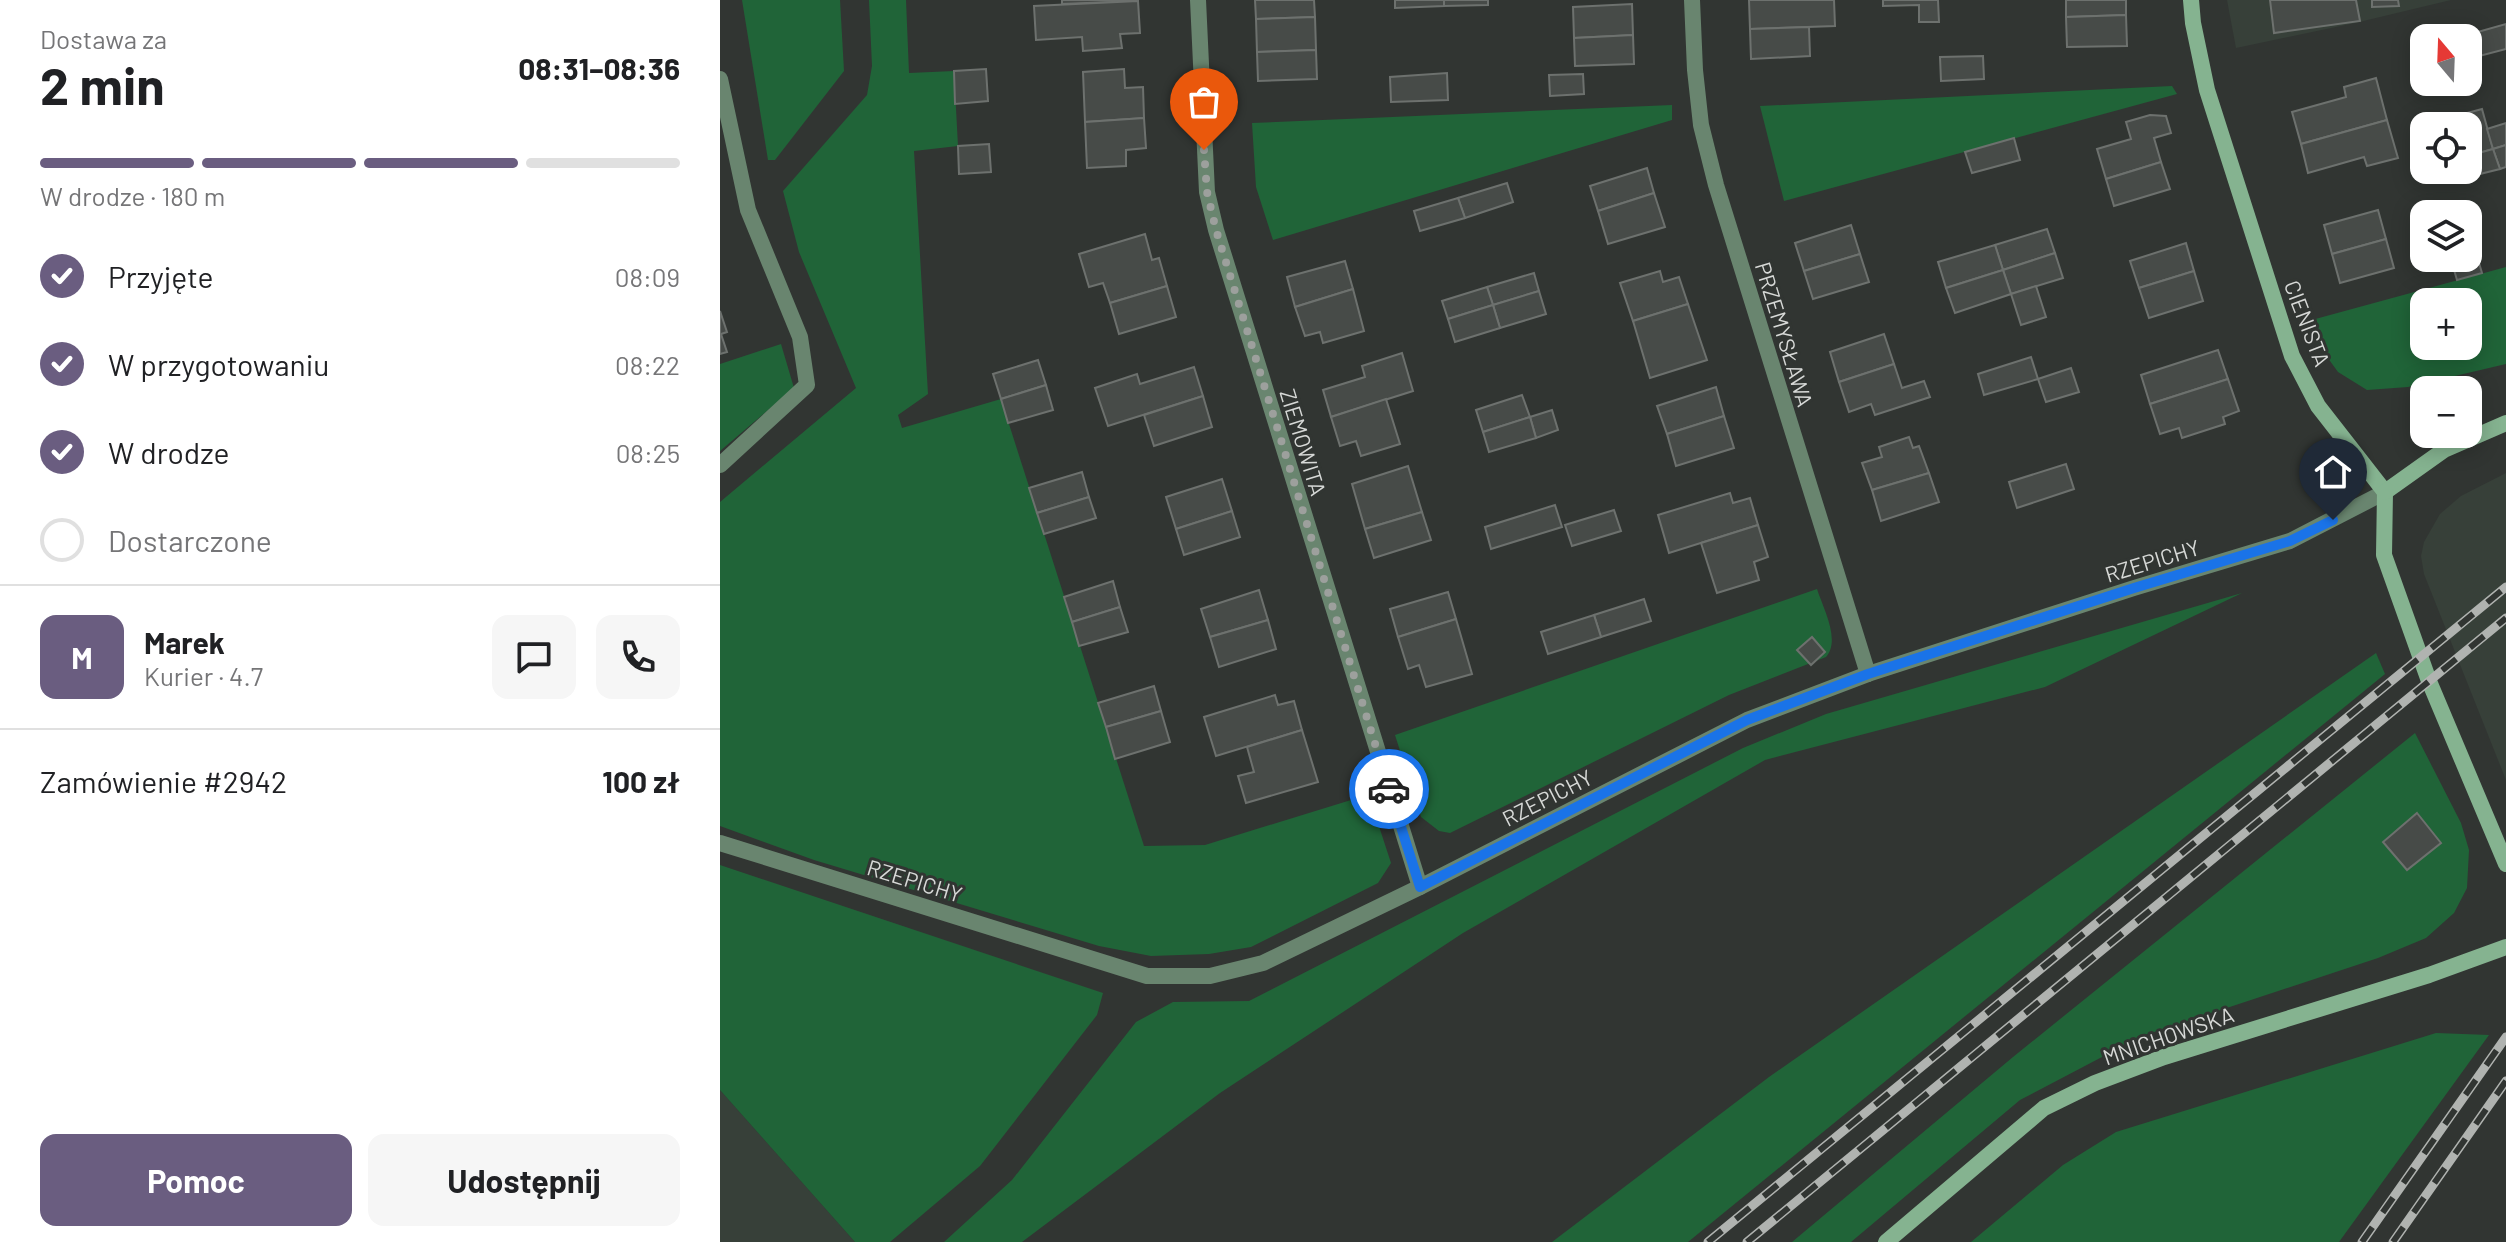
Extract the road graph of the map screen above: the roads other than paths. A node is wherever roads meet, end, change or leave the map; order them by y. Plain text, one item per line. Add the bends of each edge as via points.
1 (1198, 0) edge
2 (1692, 0) edge
3 (2191, 0) edge
4 (720, 79) edge
5 (2506, 423) edge
6 (720, 465) edge
7 (2385, 492) junction
8 (1868, 674) junction
9 (720, 843) edge
10 (2506, 864) edge
11 (1420, 887) junction
12 (2506, 947) edge
13 (1886, 1242) edge

1 - 11 street, ZIEMOWITA via 1207,192 1216,230
2 - 8 street, PRZEMYSŁAWA via 1701,125 1716,185
3 - 7 street, CIENISTA via 2207,90 2292,356 2318,406
4 - 6 street via 748,210 800,337 807,385
5 - 7 street via 2444,450
7 - 8 street, RZEPICHY via 2290,541
7 - 10 street via 2384,555 2429,681
8 - 11 street, RZEPICHY via 1747,720
9 - 11 street, RZEPICHY via 1147,976 1210,976 1263,963
12 - 13 street, MNICHOWSKA via 2095,1083 2044,1108

